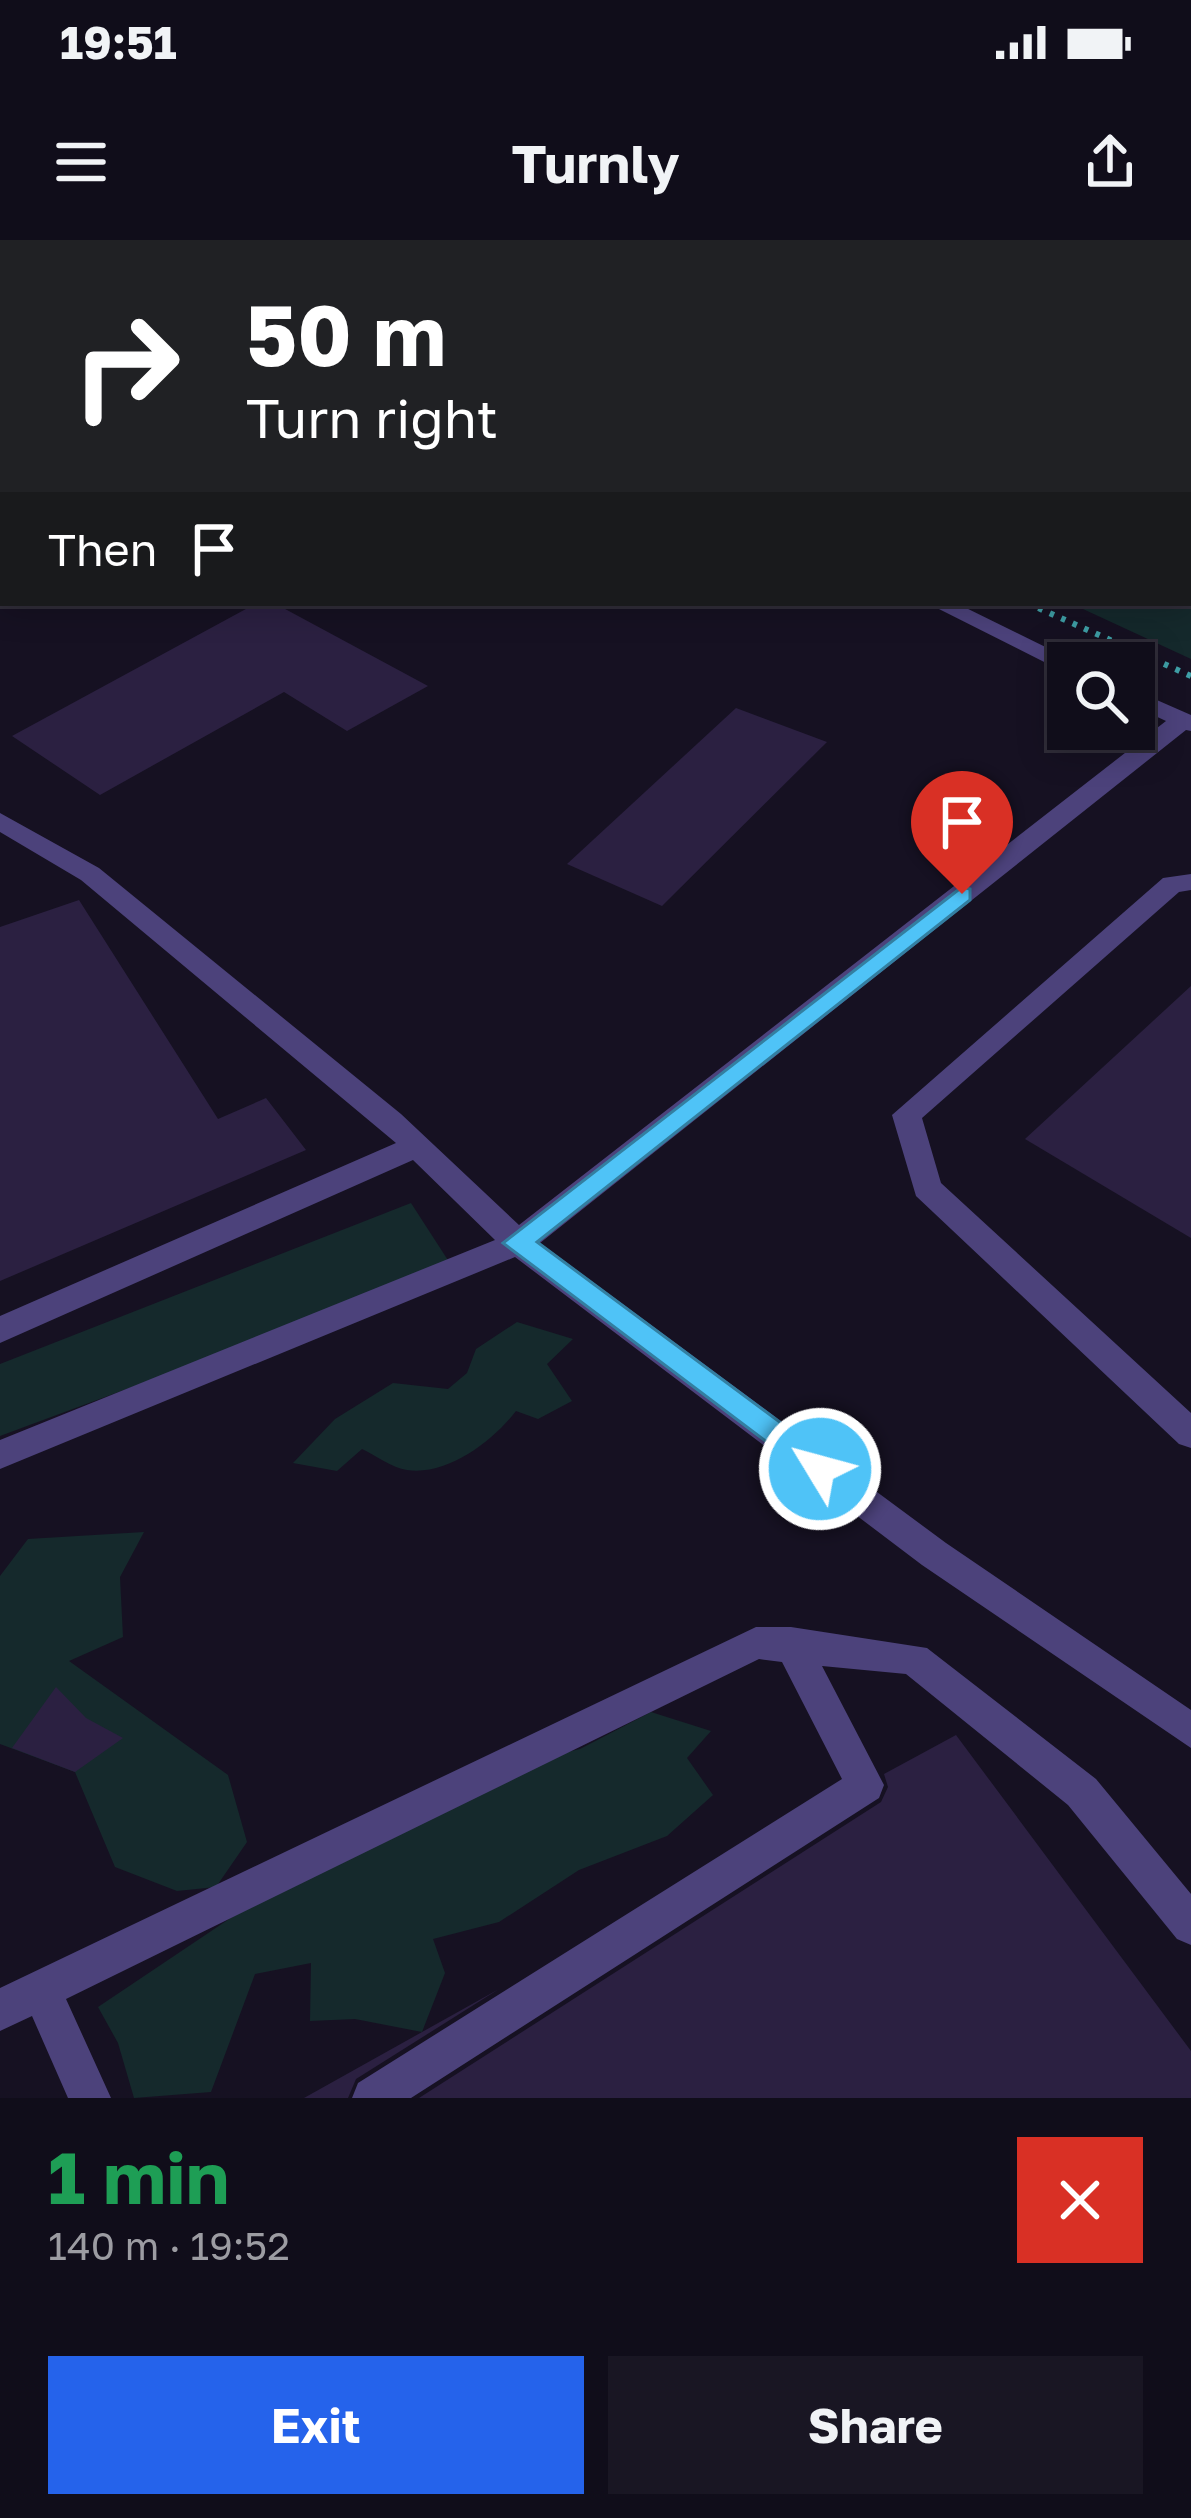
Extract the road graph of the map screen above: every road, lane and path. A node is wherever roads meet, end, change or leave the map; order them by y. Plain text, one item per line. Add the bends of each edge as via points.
1 (944, 606) edge
2 (1034, 606) edge
3 (1047, 655) edge
4 (1191, 676) edge
5 (1155, 707) edge
6 (1187, 722) edge
7 (0, 821) edge
8 (1191, 882) edge
9 (418, 1147) junction
10 (518, 1243) junction
11 (0, 1330) edge
12 (1191, 1434) edge
13 (0, 1455) edge
14 (791, 1643) junction
15 (1191, 1731) edge
16 (1191, 1925) edge
17 (41, 1990) junction
18 (0, 2010) edge
19 (90, 2098) edge
20 (374, 2098) edge

1 - 3 lane
2 - 4 path
5 - 6 lane
6 - 10 lane
7 - 9 lane via 90,874
8 - 12 lane via 1172,884 907,1115 927,1188
9 - 10 lane
9 - 11 lane
10 - 13 lane
10 - 15 lane via 934,1554
14 - 16 lane via 914,1659 1082,1792
14 - 17 lane via 756,1643
14 - 20 lane via 865,1785
17 - 18 lane
17 - 19 lane

